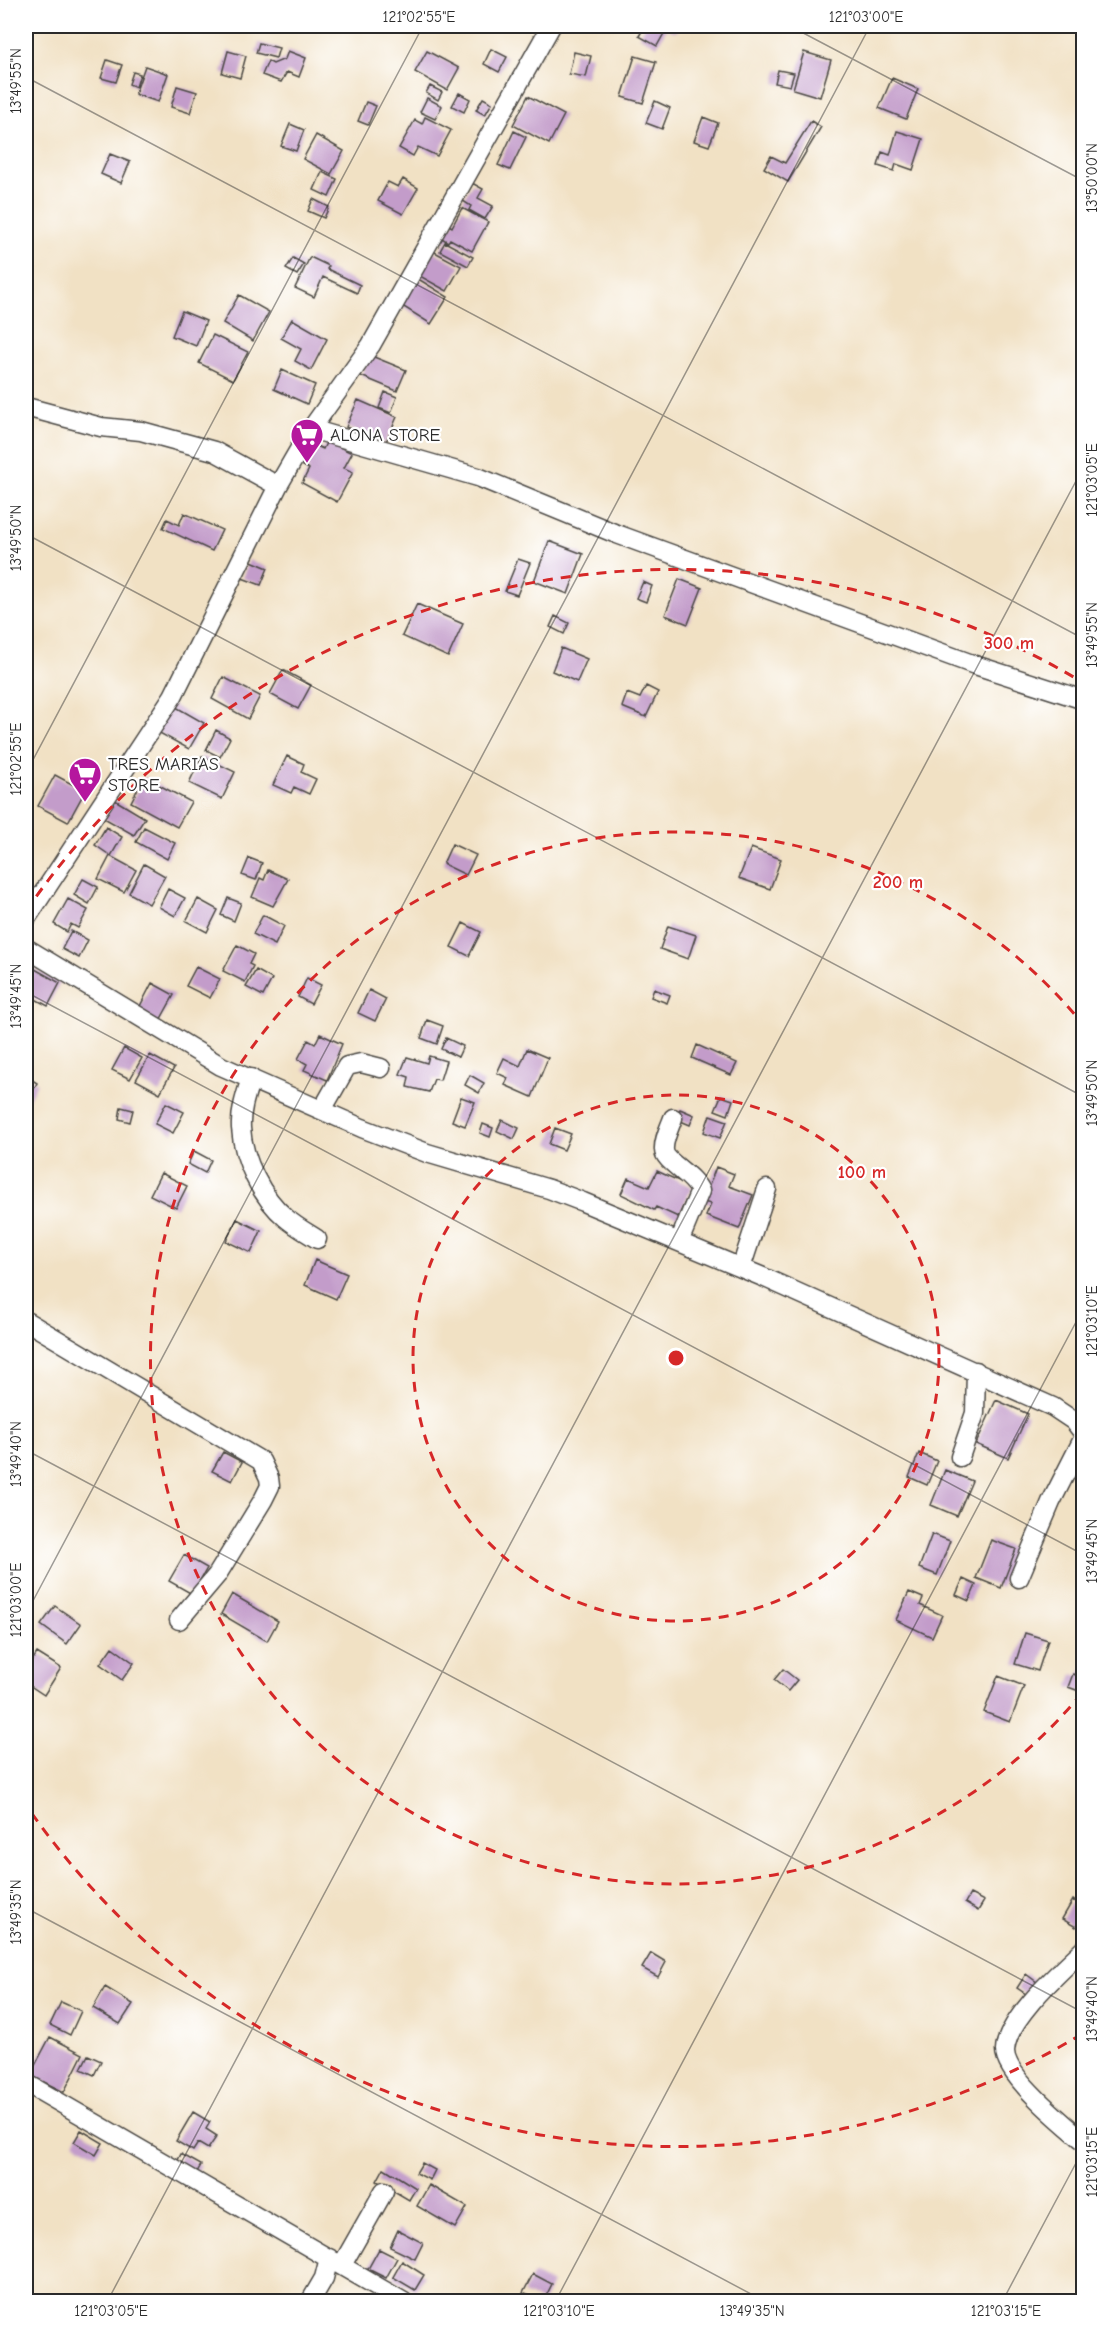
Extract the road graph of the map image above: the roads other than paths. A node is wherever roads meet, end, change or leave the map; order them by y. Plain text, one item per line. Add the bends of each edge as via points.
1 (551, 26) edge
2 (26, 407) edge
3 (311, 429) junction
4 (278, 486) junction
5 (1083, 700) edge
6 (26, 919) edge
7 (26, 948) edge
8 (381, 1068) dead end
9 (251, 1078) junction
10 (322, 1110) junction
11 (673, 1118) dead end
12 (767, 1189) dead end
13 (316, 1239) dead end
14 (679, 1242) junction
15 (741, 1268) junction
16 (26, 1321) edge
17 (976, 1371) junction
18 (1083, 1436) edge
19 (960, 1457) dead end
20 (1019, 1578) dead end
21 (179, 1620) dead end
22 (1083, 1949) edge
23 (26, 2083) edge
24 (1083, 2141) edge
25 (384, 2191) dead end
26 (335, 2261) junction
27 (310, 2301) edge
28 (404, 2301) edge

1 - 3 street via 371,345
2 - 4 street via 213,451
3 - 4 street
3 - 5 street via 478,477 636,541 975,666
4 - 6 street via 172,696
7 - 9 street via 183,1045
8 - 10 street via 362,1063 347,1066
9 - 10 street
9 - 13 street via 241,1129 251,1167 272,1204 286,1219
10 - 14 street via 426,1153 549,1188
11 - 14 street via 664,1150 667,1159 695,1180 700,1191
12 - 15 street
14 - 15 street
15 - 17 street
16 - 21 street via 261,1461 270,1486 217,1575
17 - 18 street via 1053,1407 1074,1421
17 - 19 street via 975,1413
18 - 20 street
22 - 24 street via 1011,2029 1005,2052 1012,2071
23 - 26 street
25 - 26 street
26 - 27 street
26 - 28 street

